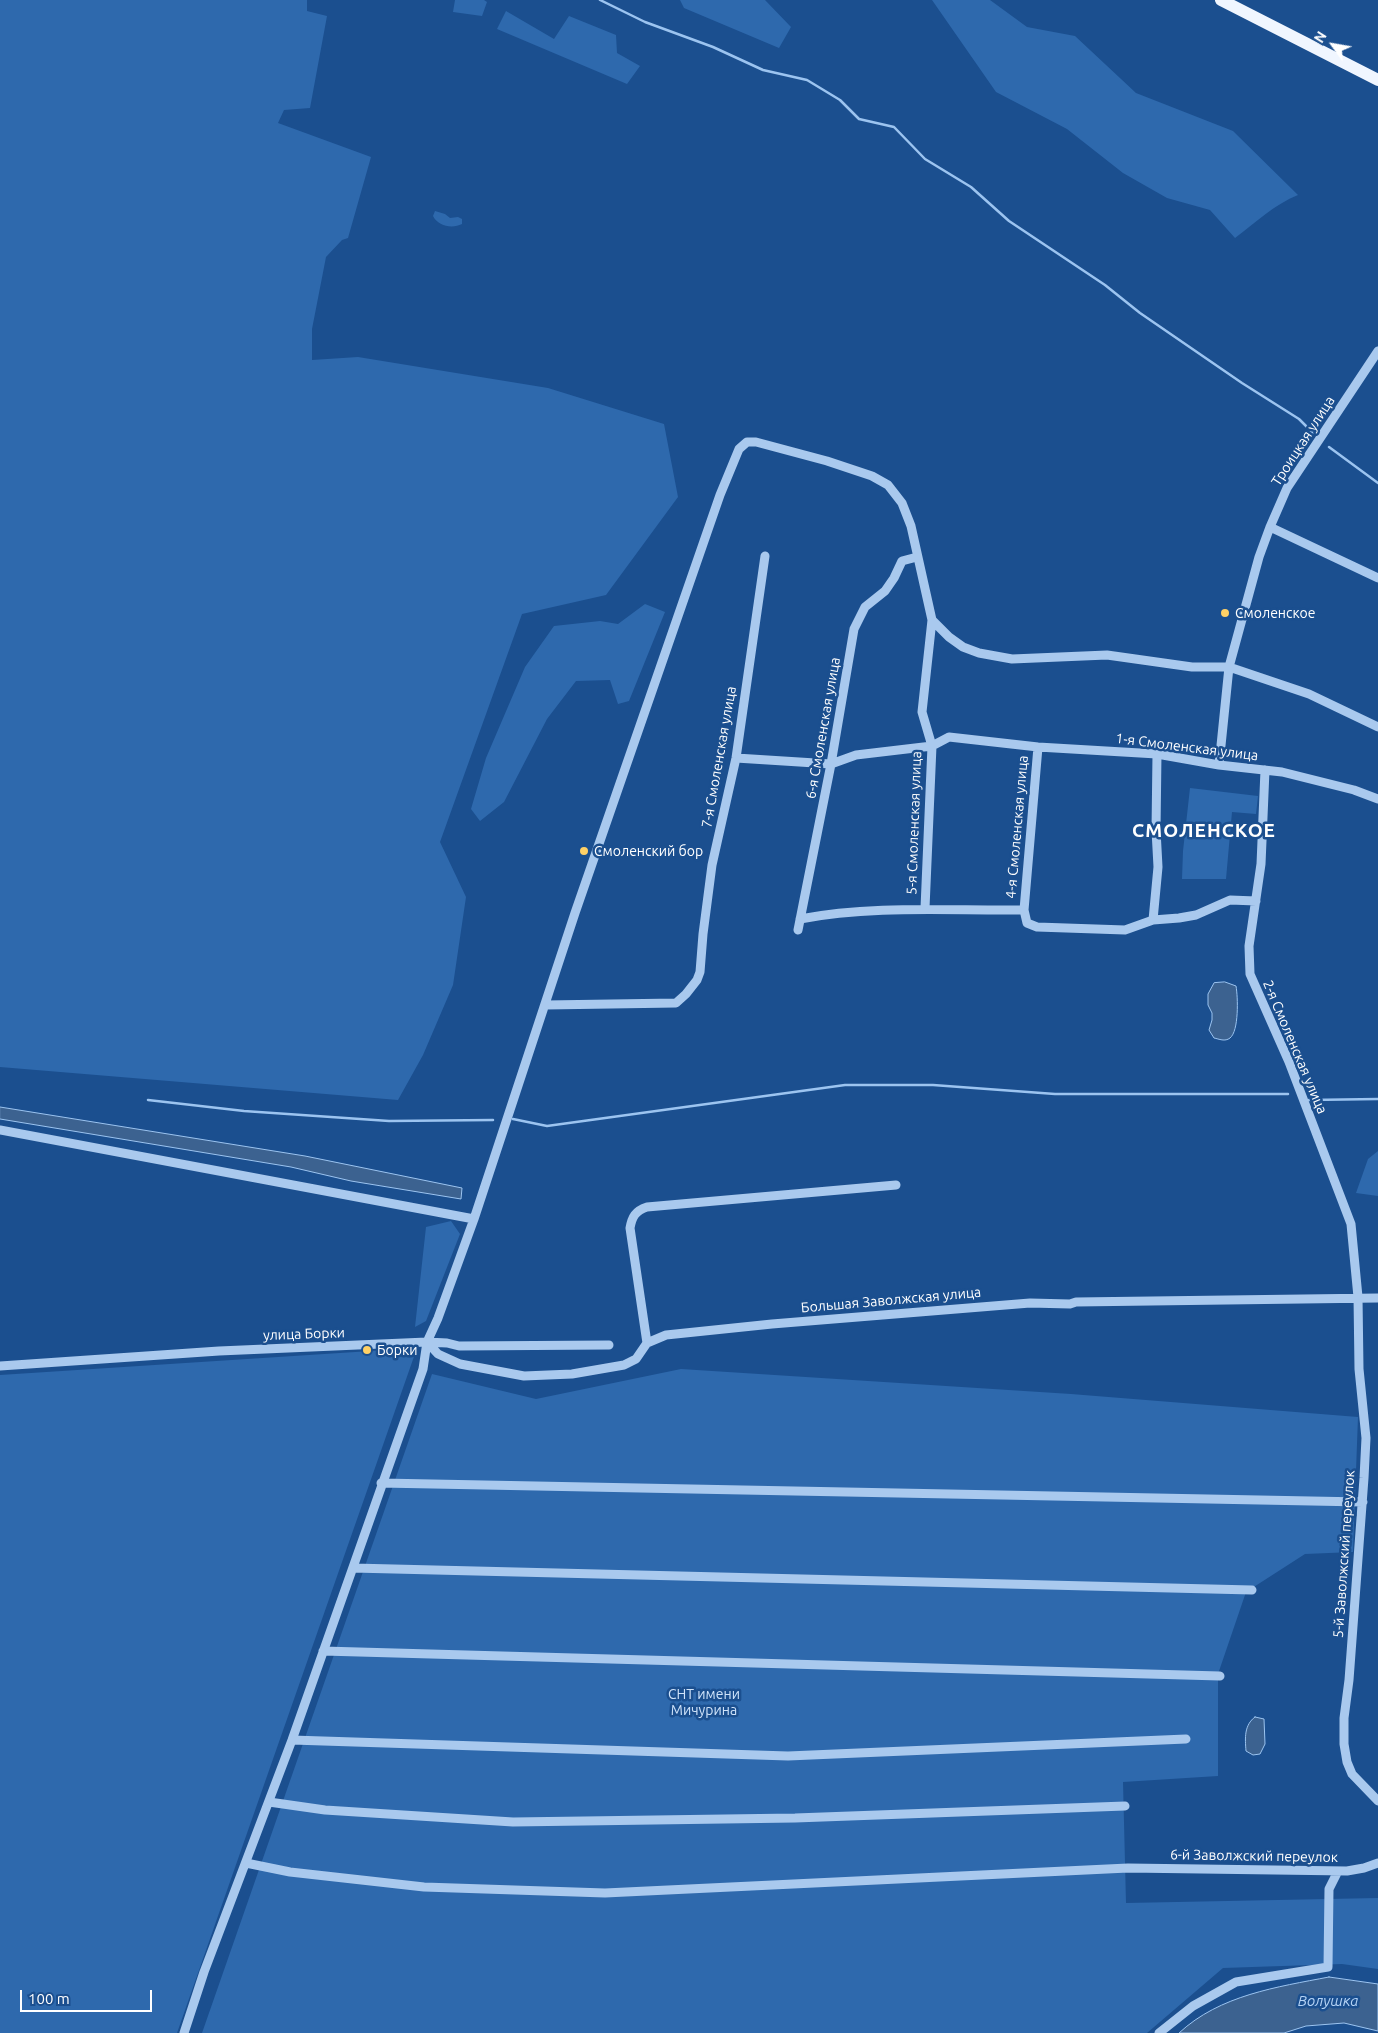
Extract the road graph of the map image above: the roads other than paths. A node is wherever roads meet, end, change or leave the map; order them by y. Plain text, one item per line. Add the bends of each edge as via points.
1 (1221, 0) edge
2 (1378, 80) edge
3 (1378, 351) edge
4 (1270, 527) junction
5 (764, 556) dead end
6 (917, 557) junction
7 (1378, 578) edge
8 (932, 620) junction
9 (1229, 667) junction
10 (1378, 727) edge
11 (932, 746) junction
12 (1038, 747) junction
13 (1157, 754) junction
14 (736, 758) junction
15 (832, 764) junction
16 (1219, 765) junction
17 (1265, 770) junction
18 (1378, 799) edge
19 (1256, 901) junction
20 (925, 908) junction
21 (1024, 910) junction
22 (800, 919) junction
23 (1154, 920) junction
24 (798, 930) dead end
25 (546, 1005) junction
26 (0, 1130) edge
27 (896, 1185) dead end
28 (474, 1219) junction
29 (1358, 1298) junction
30 (1378, 1298) edge
31 (427, 1342) junction
32 (647, 1342) junction
33 (609, 1345) dead end
34 (0, 1366) edge
35 (381, 1483) junction
36 (1363, 1502) junction
37 (352, 1568) junction
38 (1252, 1590) dead end
39 (323, 1651) junction
40 (1220, 1676) dead end
41 (1186, 1739) dead end
42 (292, 1740) junction
43 (1378, 1801) edge
44 (269, 1802) junction
45 (1126, 1806) dead end
46 (246, 1863) junction
47 (1378, 1863) edge
48 (1338, 1871) junction
49 (184, 2033) edge
50 (1159, 2033) edge

1 - 2 main road
3 - 4 street, Троицкая улица via 1287,488
4 - 7 street
4 - 9 street, Троицкая улица
5 - 14 street, 7-я Смоленская улица
6 - 8 street
6 - 15 street, 6-я Смоленская улица via 902,560 885,591 865,607 854,629
6 - 25 street via 902,503 888,485 828,461 756,442 747,442 739,449 720,495
8 - 9 street via 963,647 1012,659 1107,655 1192,667
8 - 11 street, 5-я Смоленская улица via 922,712
9 - 10 street via 1309,694
9 - 16 street
11 - 12 street, 1-я Смоленская улица via 949,737
11 - 15 street, 1-я Смоленская улица via 856,755
11 - 20 street, 5-я Смоленская улица
12 - 13 street, 1-я Смоленская улица
12 - 21 street, 4-я Смоленская улица
13 - 16 street, 1-я Смоленская улица
13 - 23 street via 1158,867
14 - 15 street
14 - 25 street, 7-я Смоленская улица via 712,865 697,980 676,1003
15 - 22 street, 6-я Смоленская улица
16 - 17 street, 1-я Смоленская улица
17 - 18 street, 1-я Смоленская улица via 1333,784
17 - 19 street, 2-я Смоленская улица
19 - 23 street via 1230,900 1196,915
19 - 29 street, 2-я Смоленская улица via 1249,946 1250,974 1289,1062 1351,1224
20 - 21 street
20 - 22 street
21 - 23 street via 1027,923 1036,926 1125,930
22 - 24 street, 6-я Смоленская улица
25 - 28 street
26 - 28 street
27 - 32 street via 638,1210 632,1217 630,1228
28 - 31 street
29 - 30 street, Большая Заволжская улица
29 - 32 street, Большая Заволжская улица via 1030,1303 714,1330 666,1335
29 - 36 street, 5-й Заволжский переулок via 1359,1369 1366,1438
31 - 32 street via 438,1354 460,1364 524,1376 572,1374 624,1365 636,1359
31 - 33 street, улица Борки via 459,1346
31 - 34 street, улица Борки via 220,1351
31 - 35 street via 423,1368
35 - 36 street
35 - 37 street
36 - 43 street, 5-й Заволжский переулок via 1344,1744 1352,1774
37 - 38 street
37 - 39 street
39 - 40 street
39 - 42 street
41 - 42 street via 788,1756
42 - 44 street
44 - 45 street via 325,1810 513,1822 795,1818
44 - 46 street
46 - 48 street, 6-й Заволжский переулок via 290,1872 424,1887 605,1893 1128,1868
46 - 49 street
47 - 48 street, 6-й Заволжский переулок
48 - 50 street via 1329,1889 1328,1967 1236,1982 1194,2006

